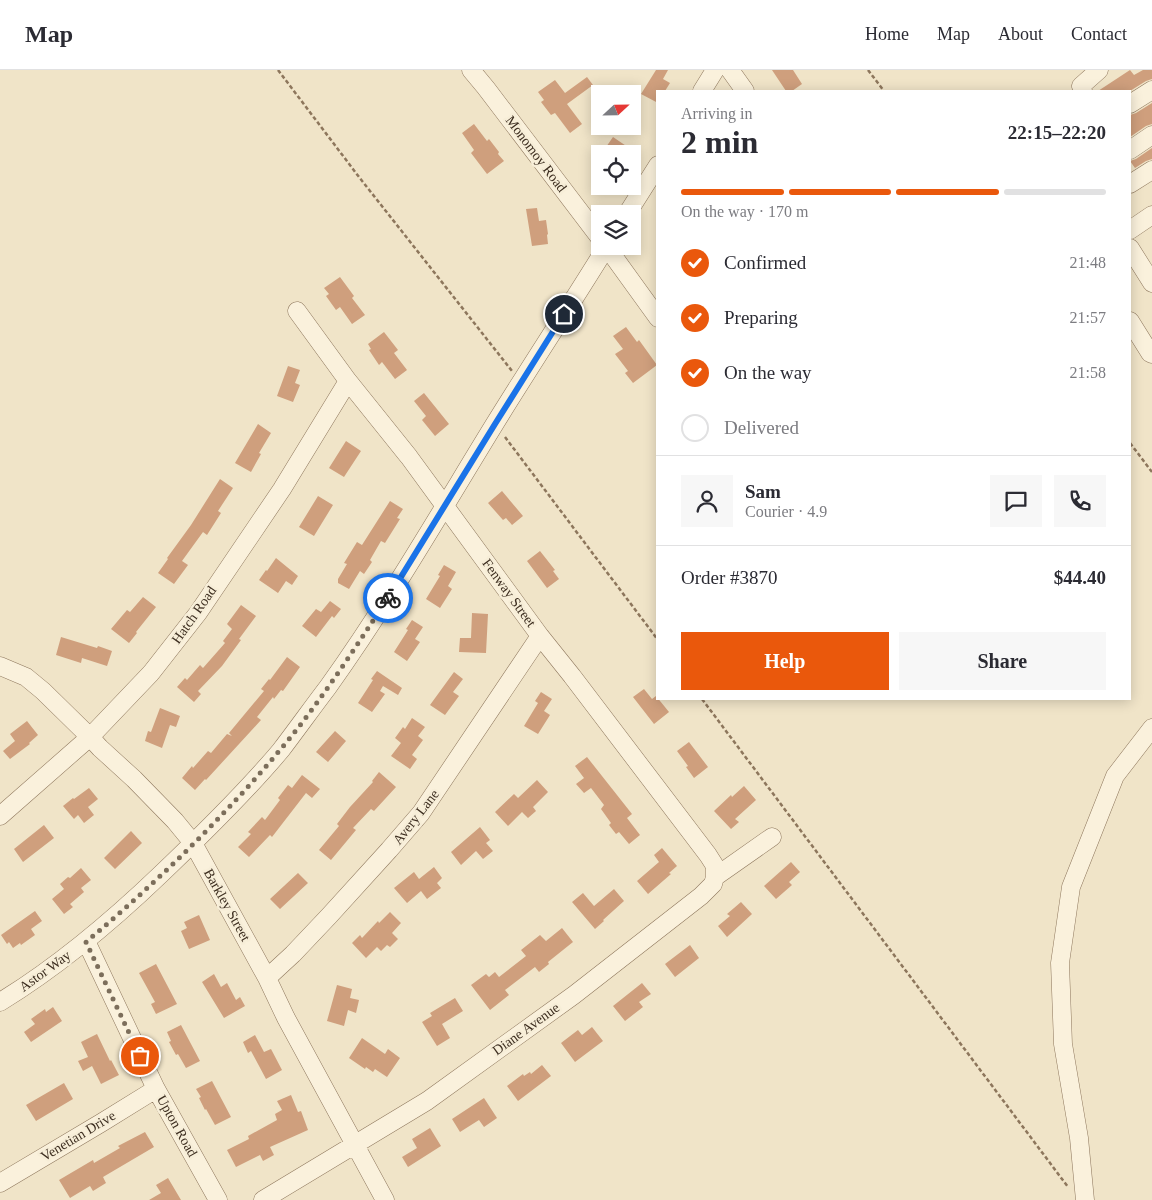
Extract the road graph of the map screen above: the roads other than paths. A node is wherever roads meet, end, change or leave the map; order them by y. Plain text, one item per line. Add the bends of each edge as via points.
1 (471, 70) edge
2 (715, 70) edge
3 (730, 70) edge
4 (1099, 70) edge
5 (703, 90) edge
6 (744, 90) edge
7 (1083, 90) edge
8 (1152, 90) edge
9 (1131, 103) edge
10 (1152, 134) edge
11 (1131, 149) edge
12 (656, 168) edge
13 (1152, 170) edge
14 (1132, 180) edge
15 (633, 205) edge
16 (1152, 215) edge
17 (591, 226) edge
18 (1131, 229) edge
19 (1131, 250) edge
20 (598, 255) edge
21 (613, 255) edge
22 (1152, 283) edge
23 (297, 311) dead end
24 (656, 315) edge
25 (1131, 324) edge
26 (1152, 354) edge
27 (348, 381) junction
28 (445, 506) junction
29 (540, 636) junction
30 (0, 666) edge
31 (1152, 728) edge
32 (90, 737) junction
33 (0, 816) edge
34 (772, 837) dead end
35 (193, 843) junction
36 (715, 877) junction
37 (86, 942) junction
38 (267, 978) junction
39 (0, 1002) edge
40 (156, 1089) junction
41 (354, 1145) junction
42 (0, 1183) edge
43 (1078, 1196) edge
44 (218, 1200) edge
45 (263, 1200) edge
46 (384, 1200) edge

1 - 17 street, Monomoy Road
2 - 5 street
3 - 6 street
4 - 7 street via 1081,86
8 - 9 street
10 - 11 street
12 - 15 street
13 - 14 street
16 - 18 street
19 - 22 street
20 - 28 street, Astor Way
21 - 24 street, Monomoy Road
23 - 27 street, Fenway Street
25 - 26 street
27 - 28 street, Fenway Street
27 - 32 street, Hatch Road via 282,489 198,613 152,673
28 - 29 street, Fenway Street
28 - 35 street, Astor Way via 390,596 311,710 241,795
29 - 36 street, Fenway Street via 708,854 715,866
29 - 38 street, Avery Lane via 421,813 330,916
30 - 32 street, Barkley Street via 26,677
31 - 43 street via 1115,776 1071,887 1060,963 1063,1044 1079,1138
32 - 33 street, Hatch Road
32 - 35 street, Barkley Street via 148,793
34 - 36 street, Diane Avenue
35 - 37 street, Astor Way
35 - 38 street, Barkley Street
36 - 41 street, Diane Avenue via 713,884 701,896 574,995 427,1101
37 - 39 street, Astor Way
37 - 40 street, Upton Road
38 - 41 street, Barkley Street
40 - 42 street, Venetian Drive
40 - 44 street, Upton Road
41 - 45 street, Diane Avenue
41 - 46 street, Barkley Street

